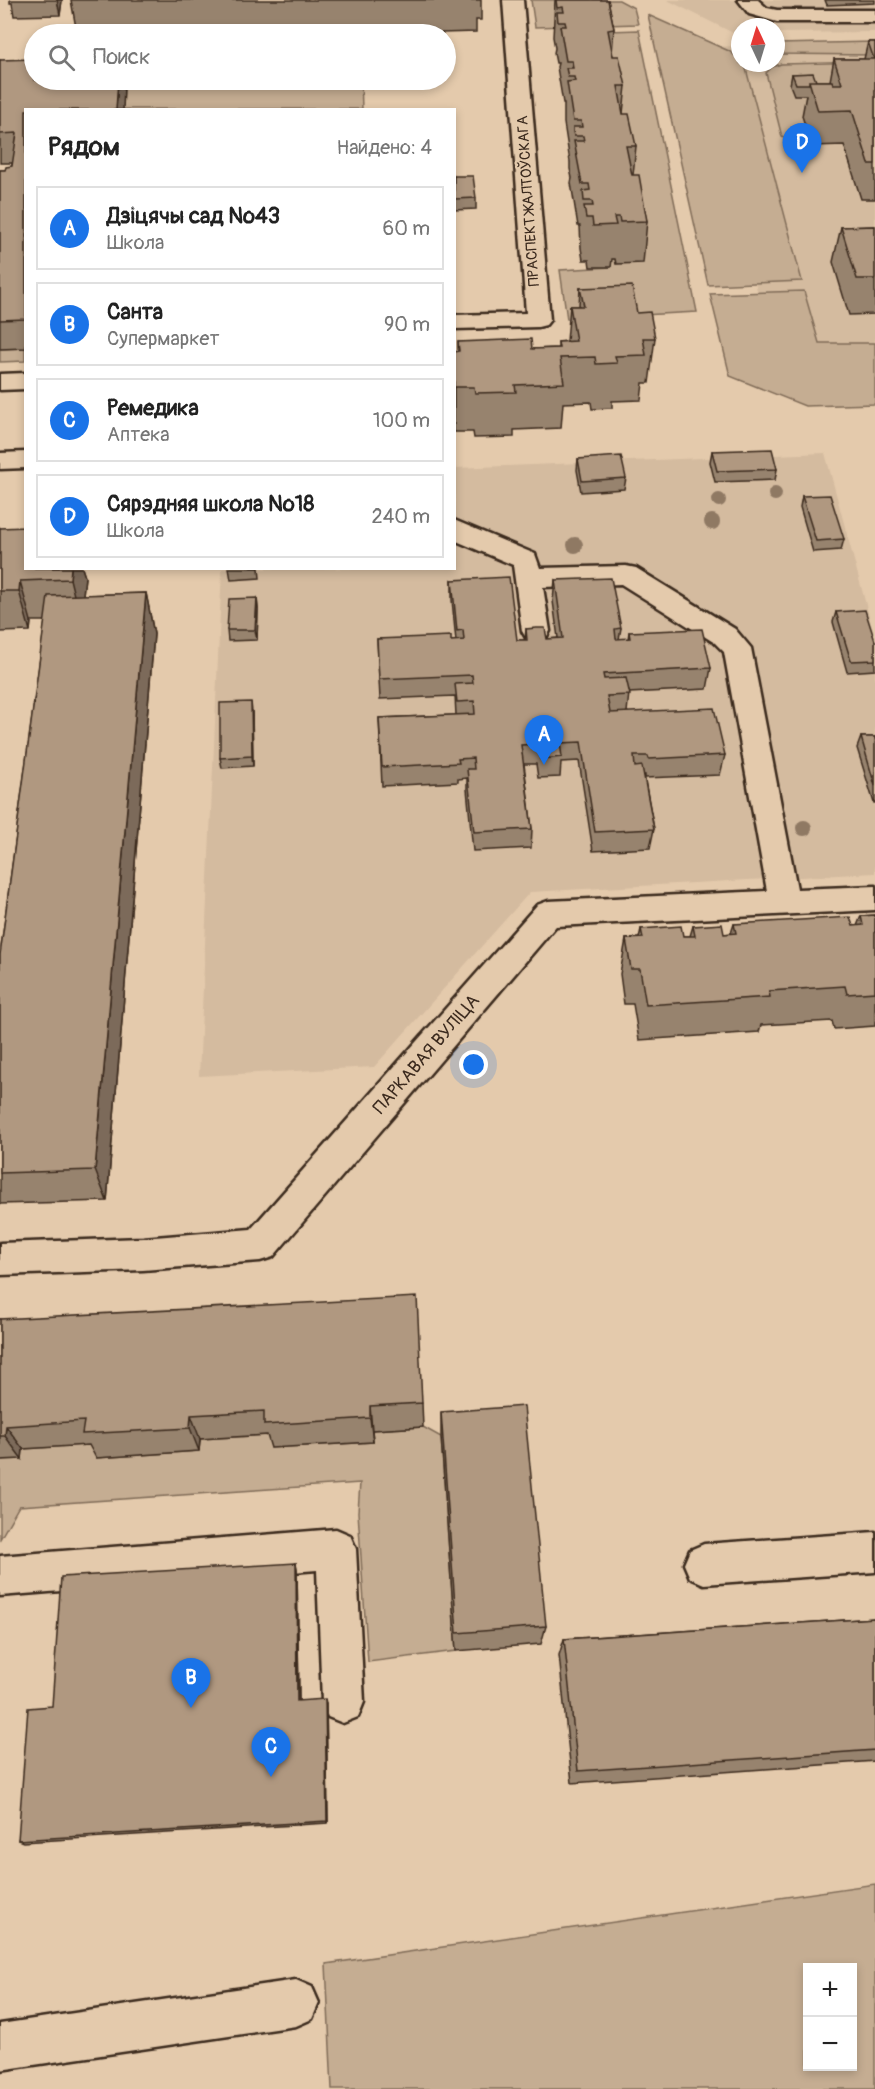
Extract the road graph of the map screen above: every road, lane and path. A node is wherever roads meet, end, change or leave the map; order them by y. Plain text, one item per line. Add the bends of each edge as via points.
1 (513, 0) edge
2 (748, 0) edge
3 (875, 16) edge
4 (456, 322) edge
5 (24, 381) edge
6 (0, 382) edge
7 (24, 460) edge
8 (0, 461) edge
9 (456, 530) edge
10 (528, 578) junction
11 (536, 631) edge
12 (875, 898) edge
13 (785, 902) junction
14 (0, 1259) edge
15 (875, 1552) edge
16 (704, 1564) dead end
17 (0, 1576) edge
18 (343, 1702) dead end
19 (296, 2003) dead end
20 (0, 2048) edge

1 - 4 lane, ПРАСПЕКТ ЖАЛТОЎСКАГА via 538,320
2 - 3 lane via 752,7 777,16
5 - 6 lane
7 - 8 lane
9 - 10 lane via 526,560
10 - 11 lane
10 - 13 lane via 626,575 725,636 737,648
12 - 13 lane, ПАРКАВАЯ ВУЛІЦА
13 - 14 lane, ПАРКАВАЯ ВУЛІЦА via 548,914 260,1245
15 - 16 lane
17 - 18 lane via 336,1549
19 - 20 lane

